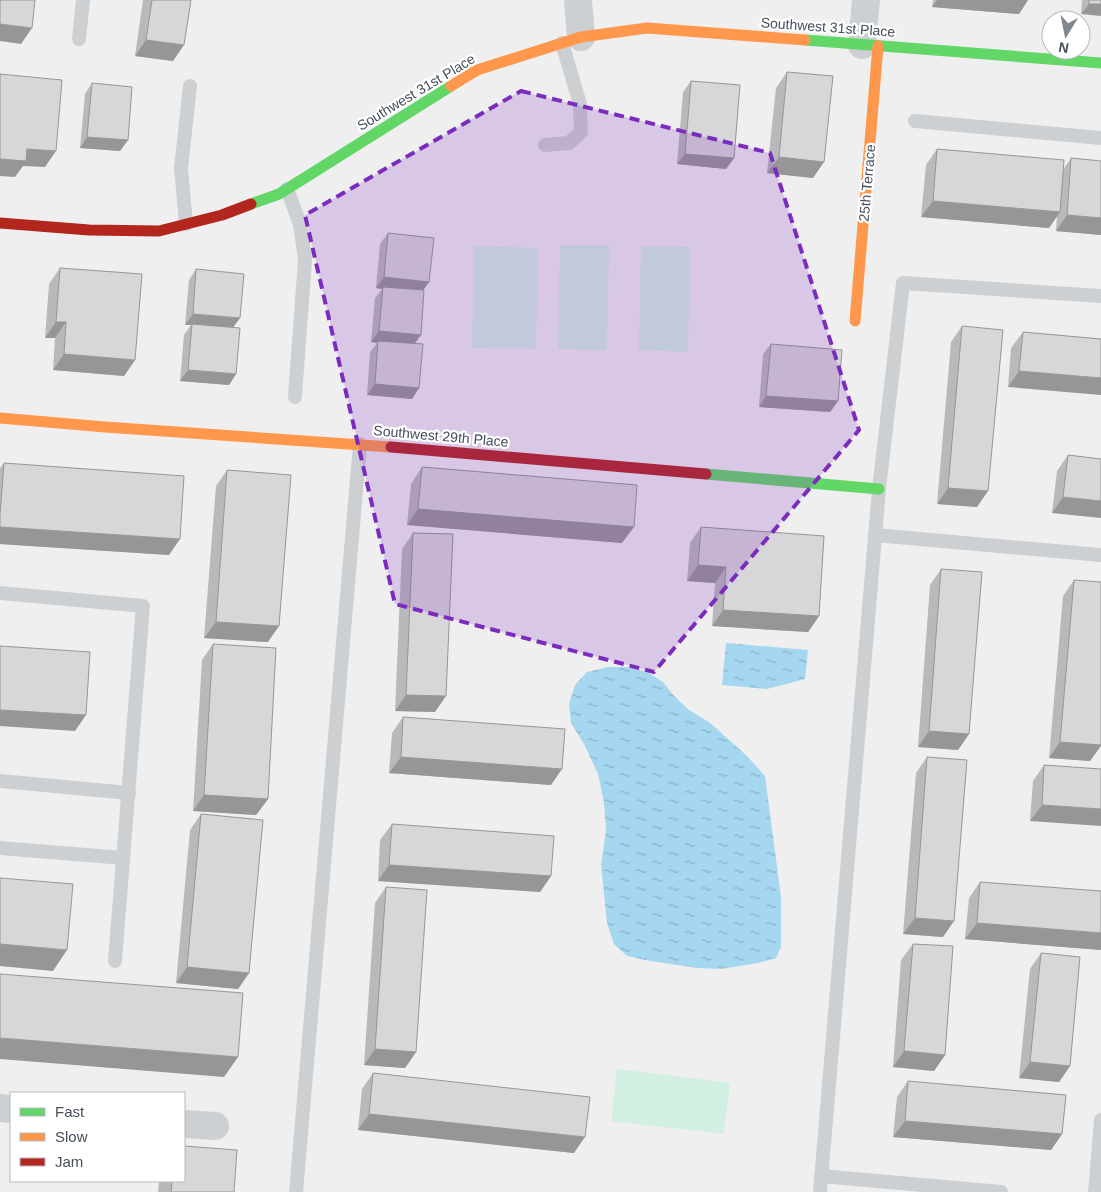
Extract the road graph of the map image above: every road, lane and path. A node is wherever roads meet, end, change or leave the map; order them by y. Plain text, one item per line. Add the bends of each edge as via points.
1 (83, 0) edge
2 (578, 0) edge
3 (866, 0) edge
4 (79, 39) dead end
5 (571, 40) junction
6 (870, 45) junction
7 (1101, 63) edge
8 (190, 86) dead end
9 (915, 122) dead end
10 (1101, 138) edge
11 (545, 145) dead end
12 (287, 189) junction
13 (0, 223) edge
14 (186, 224) junction
15 (1101, 296) edge
16 (855, 321) dead end
17 (295, 397) dead end
18 (0, 418) edge
19 (360, 444) junction
20 (879, 489) junction
21 (875, 535) junction
22 (1101, 555) edge
23 (0, 593) edge
24 (0, 782) edge
25 (128, 793) junction
26 (0, 848) edge
27 (123, 858) junction
28 (115, 961) dead end
29 (1101, 1120) edge
30 (185, 1124) edge
31 (215, 1126) dead end
32 (821, 1176) junction
33 (296, 1192) edge
34 (820, 1192) edge
35 (1001, 1192) edge
36 (1095, 1192) edge

1 - 4 lane
2 - 5 street
3 - 6 street, 25th Terrace
5 - 6 street, Southwest 31st Place via 647,28
5 - 11 lane via 580,104 580,132 568,143
5 - 12 street, Southwest 31st Place via 478,70
6 - 7 street, Southwest 31st Place
6 - 16 street, 25th Terrace
8 - 14 lane via 181,168
9 - 10 lane
12 - 14 street, Southwest 31st Place via 222,215
12 - 17 lane via 300,224 305,259
13 - 14 street, Southwest 31st Place via 149,231
15 - 20 lane via 903,283
18 - 19 street, Southwest 29th Place
19 - 20 street, Southwest 29th Place
19 - 33 lane
20 - 21 lane
21 - 22 lane
21 - 32 lane
23 - 25 lane via 144,606
24 - 25 lane
25 - 27 lane
26 - 27 lane
27 - 28 lane
29 - 36 lane
30 - 31 street
32 - 34 lane
32 - 35 lane

